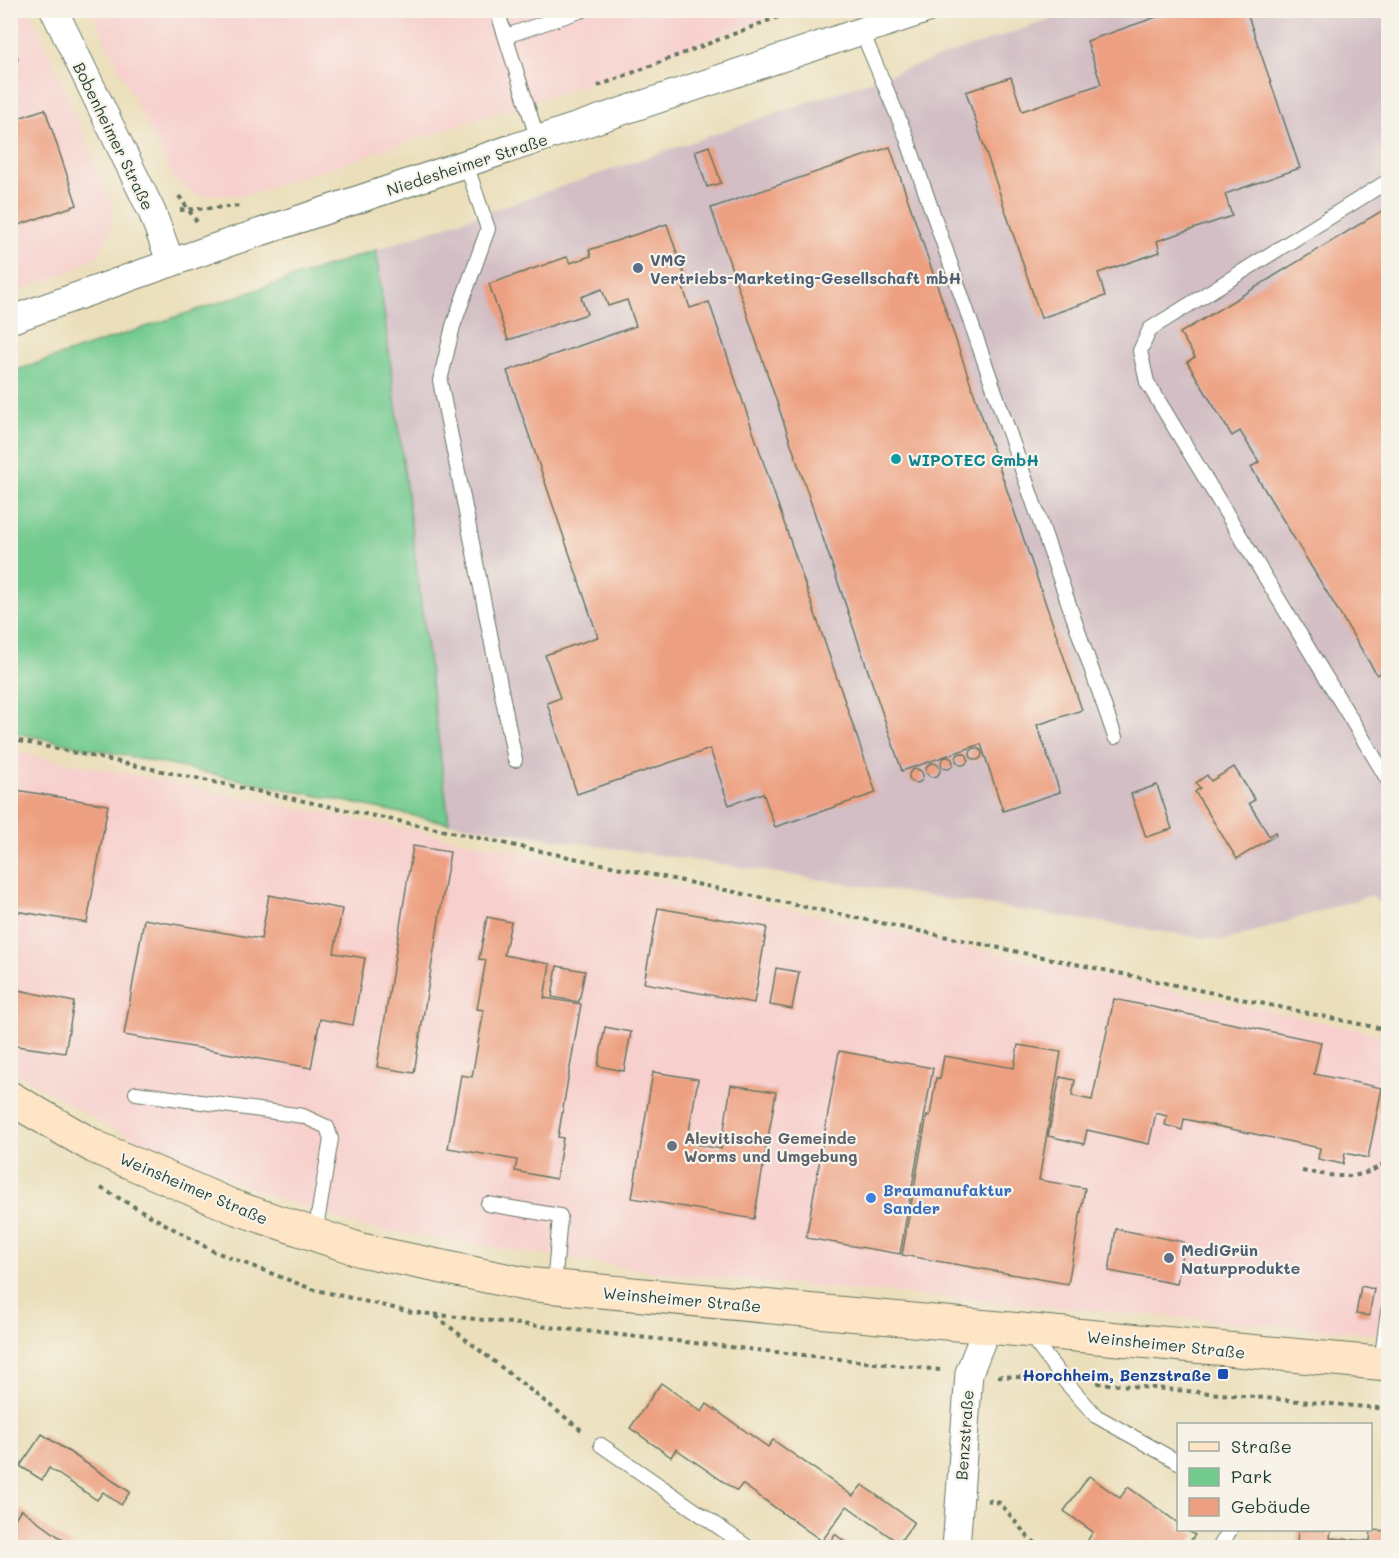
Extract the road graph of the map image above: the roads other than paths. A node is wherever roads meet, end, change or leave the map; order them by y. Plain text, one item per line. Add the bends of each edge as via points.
1 (54, 10) edge
2 (497, 10) edge
3 (583, 10) edge
4 (925, 10) edge
5 (862, 32) junction
6 (506, 36) junction
7 (538, 140) junction
8 (466, 164) junction
9 (1389, 180) edge
10 (171, 263) junction
11 (10, 320) edge
12 (1115, 737) dead end
13 (515, 760) dead end
14 (1389, 780) edge
15 (135, 1093) dead end
16 (10, 1098) edge
17 (488, 1204) dead end
18 (315, 1234) junction
19 (554, 1287) junction
20 (1389, 1311) edge
21 (988, 1325) junction
22 (1026, 1329) junction
23 (1384, 1363) edge
24 (601, 1445) road end
25 (1177, 1461) edge
26 (1229, 1531) edge
27 (749, 1548) edge
28 (956, 1548) edge
29 (1219, 1548) edge

1 - 10 street, Bobenheimer Straße
2 - 6 lane
3 - 6 lane
4 - 5 street, Niedesheimer Straße
5 - 7 street, Niedesheimer Straße
5 - 12 lane via 906,136
6 - 7 lane
7 - 8 street, Niedesheimer Straße
8 - 10 street, Niedesheimer Straße
8 - 13 lane via 488,229 453,326 440,381
9 - 14 lane via 1150,329 1140,351 1147,382
10 - 11 street, Niedesheimer Straße
15 - 18 lane via 303,1116 327,1127 331,1140
16 - 18 main road, Weinsheimer Straße via 95,1147 234,1208
17 - 19 lane via 560,1216
18 - 19 main road, Weinsheimer Straße via 361,1250
19 - 21 main road, Weinsheimer Straße
20 - 23 lane
21 - 22 main road, Weinsheimer Straße
21 - 28 street, Benzstraße via 969,1373
22 - 23 main road, Weinsheimer Straße
22 - 25 lane via 1095,1416
24 - 27 lane
26 - 29 lane

